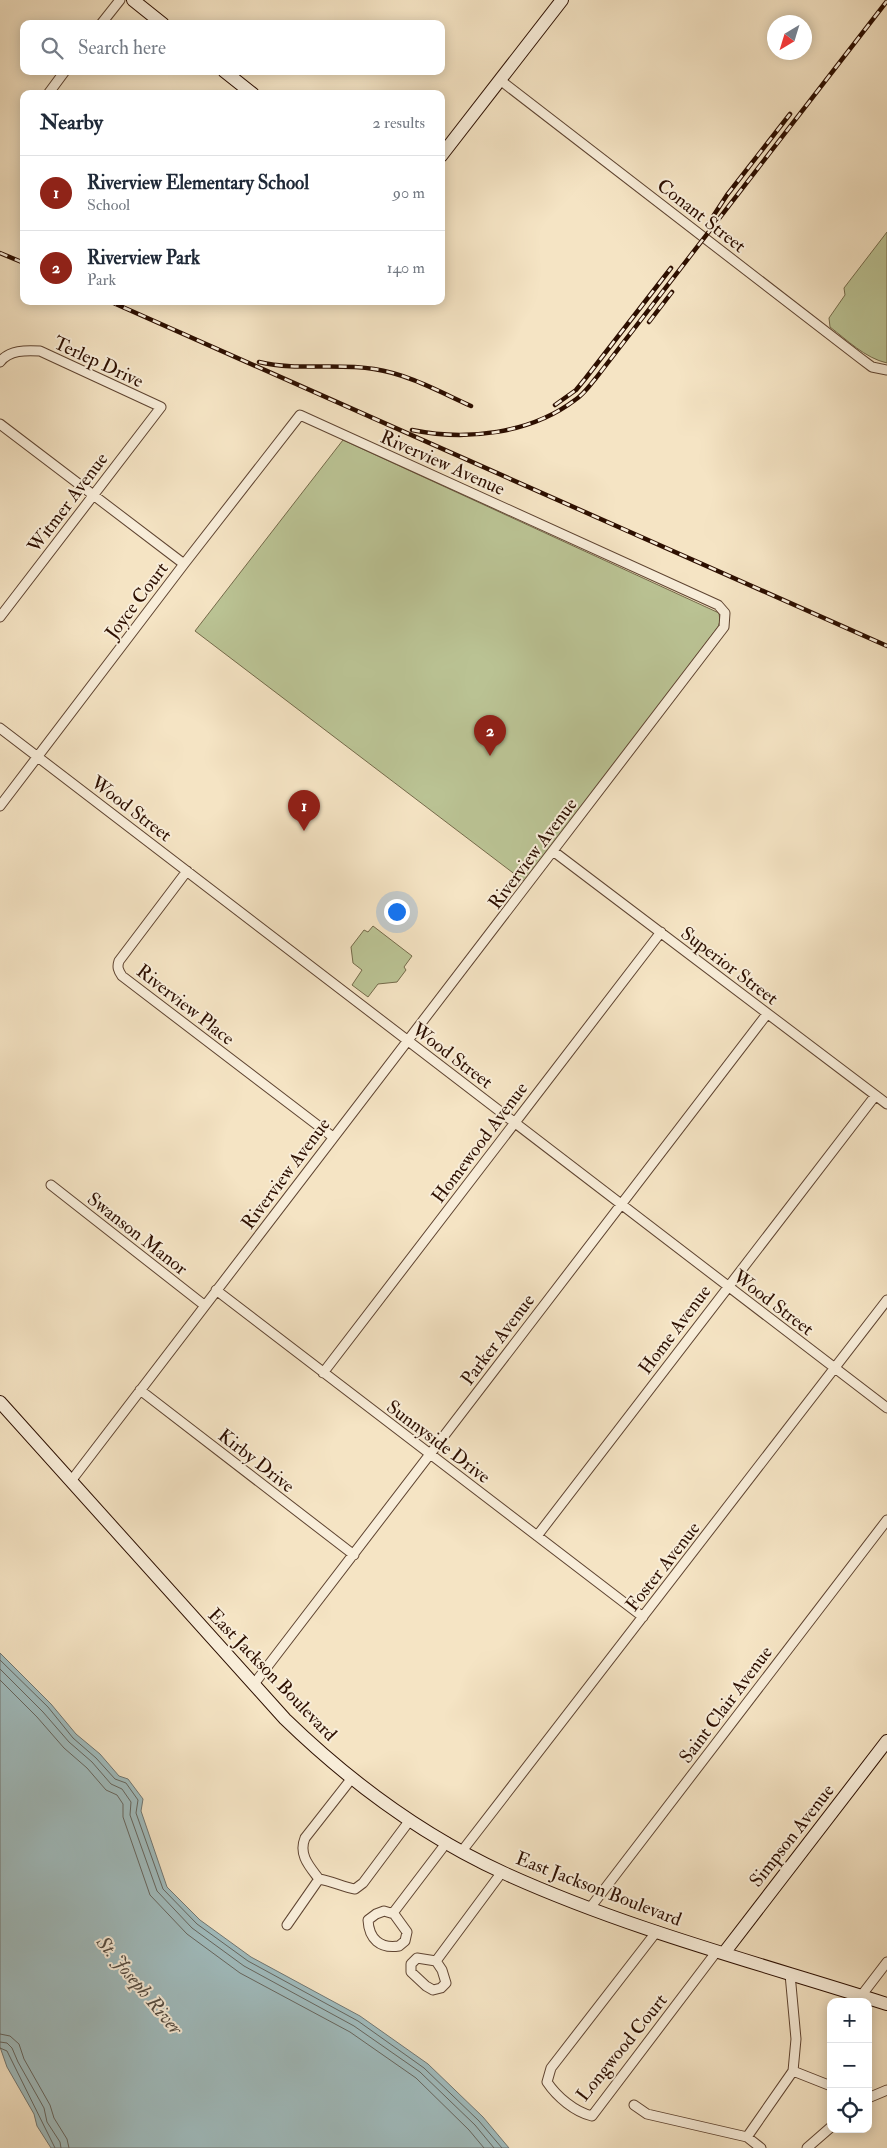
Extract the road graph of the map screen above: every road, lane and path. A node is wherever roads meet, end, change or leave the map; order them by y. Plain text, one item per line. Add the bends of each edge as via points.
1 (120, 0) edge
2 (133, 0) edge
3 (562, 0) edge
4 (104, 20) edge
5 (158, 20) edge
6 (62, 75) edge
7 (229, 75) edge
8 (500, 80) junction
9 (51, 90) edge
10 (248, 90) edge
11 (445, 151) edge
12 (0, 362) edge
13 (887, 370) edge
14 (161, 407) joint
15 (300, 415) joint
16 (0, 424) edge
17 (93, 494) junction
18 (184, 564) junction
19 (0, 617) edge
20 (0, 728) edge
21 (38, 757) junction
22 (0, 806) edge
23 (553, 851) junction
24 (187, 871) junction
25 (661, 932) junction
26 (767, 1014) junction
27 (409, 1042) junction
28 (875, 1096) junction
29 (887, 1104) edge
30 (515, 1122) junction
31 (332, 1137) junction
32 (51, 1186) dead end
33 (621, 1204) junction
34 (727, 1286) junction
35 (216, 1290) junction
36 (887, 1300) edge
37 (204, 1305) junction
38 (835, 1368) junction
39 (324, 1373) junction
40 (140, 1390) junction
41 (0, 1402) edge
42 (887, 1408) edge
43 (430, 1454) junction
44 (71, 1481) junction
45 (887, 1520) edge
46 (537, 1536) junction
47 (354, 1555) junction
48 (643, 1617) junction
49 (254, 1684) junction
50 (887, 1741) edge
51 (352, 1778) junction
52 (410, 1820) junction
53 (446, 1842) junction
54 (462, 1851) junction
55 (502, 1872) junction
56 (319, 1879) junction
57 (590, 1908) junction
58 (393, 1913) junction
59 (286, 1925) dead end
60 (657, 1931) junction
61 (720, 1952) junction
62 (436, 1961) dead end
63 (887, 1962) edge
64 (790, 1974) junction
65 (861, 1996) junction
66 (887, 2004) edge
67 (794, 2072) junction
68 (827, 2084) edge
69 (887, 2090) edge
70 (872, 2096) edge
71 (634, 2105) dead end
72 (827, 2130) edge
73 (747, 2137) junction
74 (761, 2148) edge
75 (807, 2148) edge

1 - 4 street
2 - 5 main road
3 - 8 main road
6 - 9 street
7 - 10 main road
8 - 11 main road
8 - 13 street, Conant Street via 860,358
12 - 14 street, Terlep Drive via 23,350 40,351
14 - 17 street, Witmer Avenue
15 - 18 street, Joyce Court
15 - 23 street, Riverview Avenue via 718,605 725,614 724,627
16 - 17 street
17 - 18 street
17 - 19 street, Witmer Avenue
18 - 21 street, Joyce Court
20 - 21 street, Wood Street
21 - 22 street, Joyce Court
21 - 24 street, Wood Street
23 - 25 street, Superior Street
23 - 27 street, Riverview Avenue
24 - 27 street, Wood Street
24 - 31 street, Riverview Place via 119,961 119,972
25 - 26 street, Superior Street
25 - 30 street, Homewood Avenue
26 - 28 street, Superior Street
26 - 33 street, Parker Avenue
27 - 30 street, Wood Street
27 - 31 street, Riverview Avenue
28 - 29 street, Superior Street
28 - 34 street, Home Avenue
30 - 33 street, Wood Street
30 - 39 street, Homewood Avenue
31 - 35 street, Riverview Avenue
32 - 37 street, Swanson Manor
33 - 34 street, Wood Street
33 - 43 street, Parker Avenue
34 - 38 street, Wood Street
34 - 46 street, Home Avenue
35 - 37 street, Riverview Avenue
35 - 39 street, Sunnyside Drive
36 - 38 street, Foster Avenue
37 - 40 street, Riverview Avenue
38 - 42 street, Wood Street
38 - 48 street, Foster Avenue
39 - 43 street, Sunnyside Drive
40 - 44 street, Riverview Avenue
40 - 47 street, Kirby Drive
41 - 44 main road, East Jackson Boulevard
43 - 46 street, Sunnyside Drive
43 - 47 street, Parker Avenue
44 - 49 main road, East Jackson Boulevard
45 - 57 street, Saint Clair Avenue
46 - 48 street, Sunnyside Drive
47 - 49 street, Parker Avenue
48 - 54 street, Foster Avenue
49 - 51 main road, East Jackson Boulevard via 313,1746
50 - 61 main road, Simpson Avenue
51 - 52 main road, East Jackson Boulevard
51 - 56 street via 302,1846 304,1859
52 - 53 main road, East Jackson Boulevard
52 - 56 street via 356,1889
53 - 54 main road, East Jackson Boulevard
53 - 58 street
54 - 55 main road, East Jackson Boulevard
55 - 57 main road, East Jackson Boulevard
55 - 62 street
56 - 59 street
57 - 60 main road, East Jackson Boulevard
58 - 58 street via 376,1914 368,1920 368,1929 374,1940 390,1948 405,1941 407,1932
60 - 61 main road, East Jackson Boulevard
60 - 61 street, Longwood Court via 552,2068 547,2082 553,2092 581,2114 592,2116
61 - 64 main road, East Jackson Boulevard
63 - 65 street
64 - 65 main road, East Jackson Boulevard
64 - 67 street via 796,2039
65 - 66 main road, East Jackson Boulevard
67 - 68 street
67 - 73 street
69 - 70 street
71 - 73 street via 647,2114
72 - 75 street
73 - 74 street

